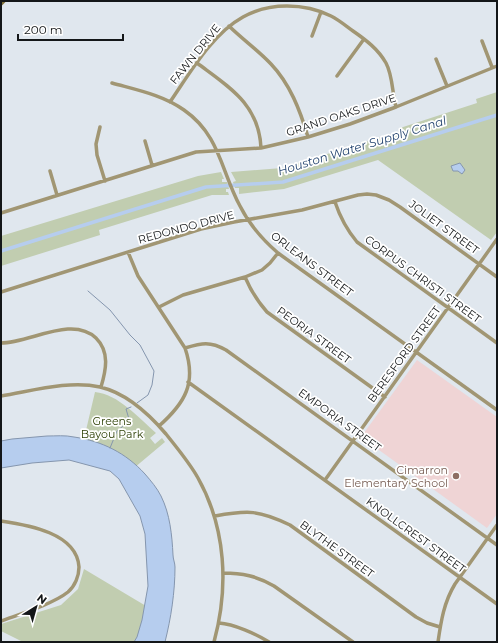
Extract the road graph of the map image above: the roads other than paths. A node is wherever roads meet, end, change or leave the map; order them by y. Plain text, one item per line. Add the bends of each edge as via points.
1 (321, 12) junction
2 (229, 26) junction
3 (312, 36) dead end
4 (364, 39) junction
5 (482, 40) dead end
6 (436, 59) dead end
7 (197, 63) junction
8 (497, 66) edge
9 (492, 67) junction
10 (337, 76) dead end
11 (112, 83) dead end
12 (447, 86) junction
13 (170, 102) junction
14 (396, 107) junction
15 (100, 127) dead end
16 (308, 137) junction
17 (145, 141) dead end
18 (261, 148) junction
19 (217, 150) junction
20 (152, 165) junction
21 (50, 171) dead end
22 (105, 181) junction
23 (57, 195) junction
24 (378, 196) joint
25 (335, 202) junction
26 (1, 213) edge
27 (248, 220) junction
28 (497, 239) edge
29 (128, 252) junction
30 (278, 253) junction
31 (479, 264) junction
32 (245, 277) junction
33 (497, 277) edge
34 (1, 292) edge
35 (159, 307) junction
36 (448, 308) junction
37 (1, 343) edge
38 (497, 343) edge
39 (185, 348) junction
40 (416, 352) junction
41 (188, 382) junction
42 (101, 387) junction
43 (1, 396) edge
44 (385, 397) junction
45 (497, 410) edge
46 (159, 426) junction
47 (353, 440) junction
48 (325, 480) junction
49 (215, 516) junction
50 (1, 521) edge
51 (497, 525) edge
52 (487, 538) junction
53 (497, 545) edge
54 (223, 573) junction
55 (460, 577) junction
56 (497, 604) edge
57 (1, 621) edge
58 (219, 623) junction
59 (440, 628) junction
60 (214, 642) edge
61 (269, 642) edge
62 (352, 642) edge
63 (438, 642) edge

1 - 2 street, FAWN DRIVE via 296,6 277,7 243,16
1 - 3 street
1 - 4 street, FAWN DRIVE via 332,16
2 - 7 street, FAWN DRIVE
2 - 16 street via 280,74 295,100
4 - 10 street
4 - 14 street, FAWN DRIVE via 376,49 386,64 391,76
5 - 9 street
6 - 12 street
7 - 13 street, FAWN DRIVE
7 - 18 street via 242,98 258,126
8 - 9 street, GRAND OAKS DRIVE
9 - 12 street, GRAND OAKS DRIVE
11 - 13 street, ORLEANS STREET
12 - 14 street, GRAND OAKS DRIVE
13 - 19 street, ORLEANS STREET via 194,118 211,138
14 - 16 street, GRAND OAKS DRIVE
15 - 22 street via 96,144 97,155
16 - 18 street, GRAND OAKS DRIVE
17 - 20 street
18 - 19 street, GRAND OAKS DRIVE
19 - 20 street, GRAND OAKS DRIVE via 196,152
19 - 27 street, ORLEANS STREET via 232,189
20 - 22 street, GRAND OAKS DRIVE
21 - 23 street
22 - 23 street, GRAND OAKS DRIVE
23 - 26 street, GRAND OAKS DRIVE
24 - 25 street, REDONDO DRIVE via 367,194
24 - 31 street, JOLIET STREET via 400,207
25 - 27 street, REDONDO DRIVE
25 - 36 street, CORPUS CHRISTI STREET via 348,231 358,242
27 - 29 street, REDONDO DRIVE via 201,229
27 - 30 street, ORLEANS STREET
28 - 31 street, BERESFORD STREET
29 - 34 street, REDONDO DRIVE
29 - 35 street via 138,276
30 - 32 street via 262,270
30 - 40 street, ORLEANS STREET
31 - 33 street, JOLIET STREET
31 - 36 street, BERESFORD STREET
32 - 35 street via 183,294
32 - 44 street, PEORIA STREET via 251,292 267,312
35 - 39 street
36 - 38 street, CORPUS CHRISTI STREET
36 - 40 street, BERESFORD STREET
37 - 42 street via 67,328 80,329 92,334 99,340 107,361
39 - 41 street via 190,361
39 - 47 street, EMPORIA STREET via 208,343 226,350
40 - 44 street, BERESFORD STREET
40 - 45 street, ORLEANS STREET
41 - 46 street via 174,413
41 - 48 street, KNOLLCREST STREET
42 - 43 street via 69,385
42 - 46 street via 131,402
44 - 47 street, BERESFORD STREET
46 - 49 street via 188,461
47 - 48 street, BERESFORD STREET
47 - 52 street, EMPORIA STREET
48 - 55 street, KNOLLCREST STREET
49 - 54 street
49 - 59 street, BLYTHE STREET via 243,512 274,517 416,617
50 - 57 street via 27,526 61,539 74,550 79,569 70,591 59,598
51 - 52 street
52 - 53 street, EMPORIA STREET
52 - 55 street
54 - 58 street
54 - 62 street via 251,575 263,579
55 - 56 street, KNOLLCREST STREET
55 - 59 street via 444,606
58 - 60 street
58 - 61 street via 250,632
59 - 63 street

